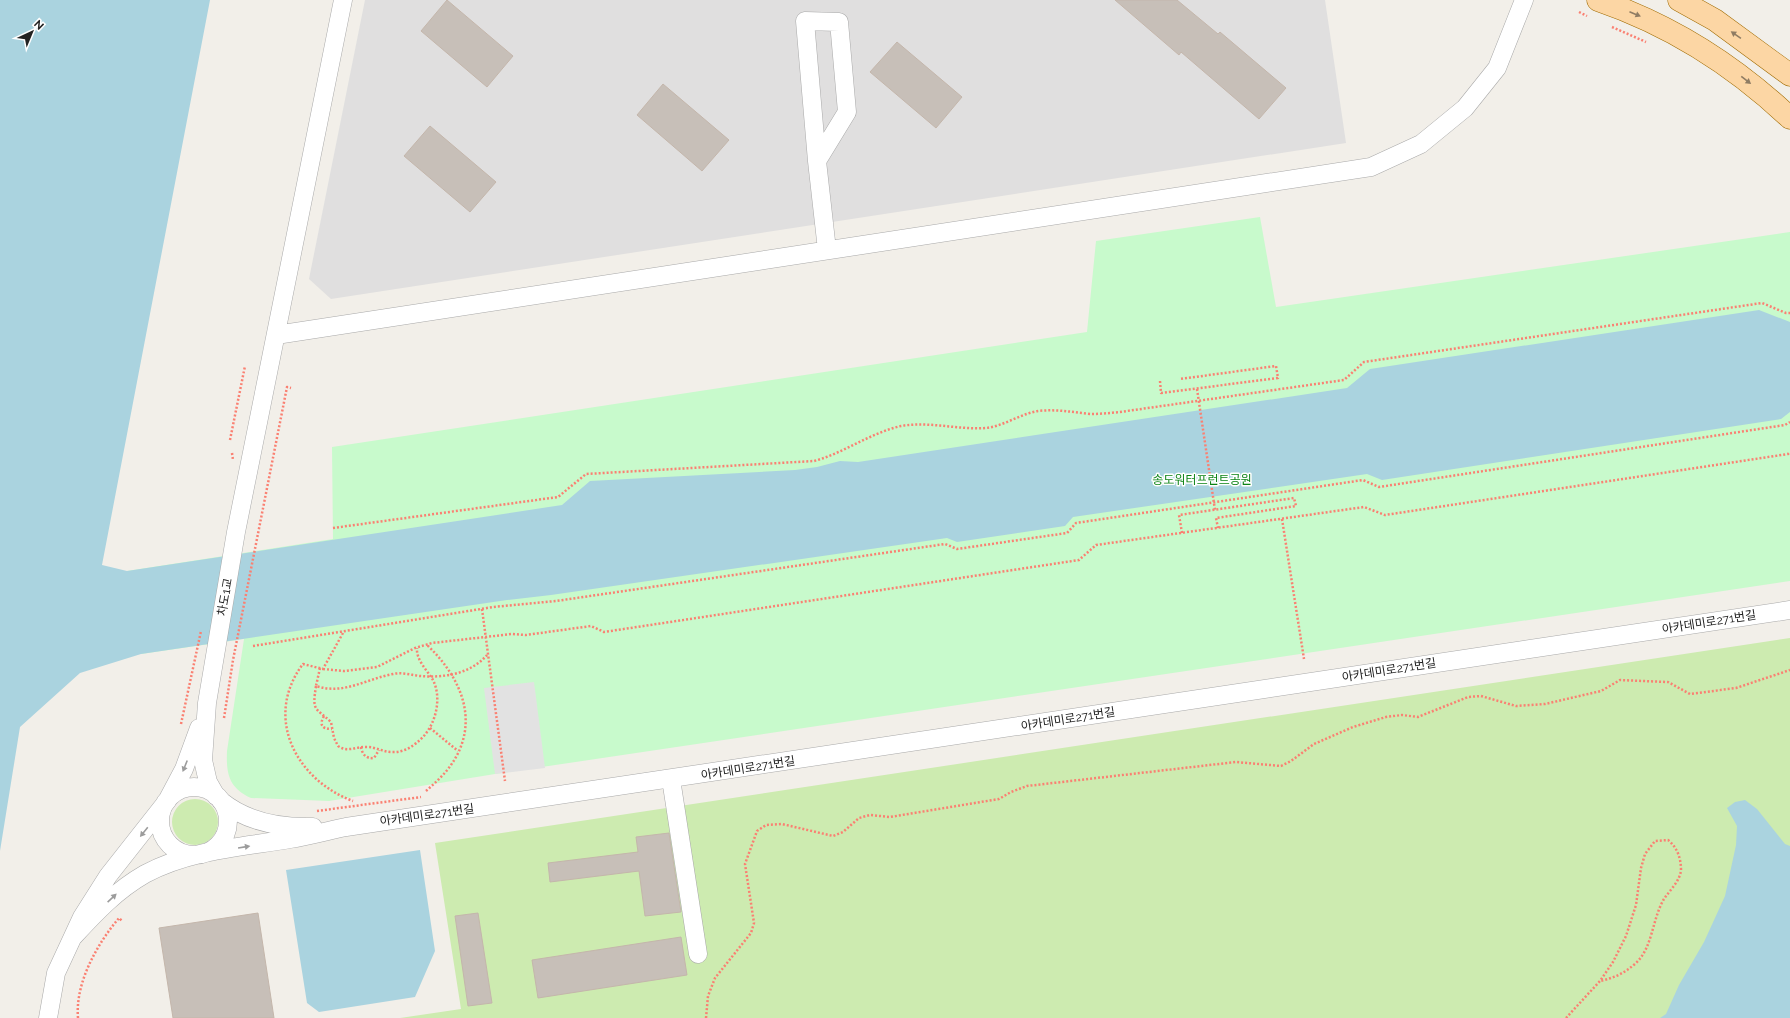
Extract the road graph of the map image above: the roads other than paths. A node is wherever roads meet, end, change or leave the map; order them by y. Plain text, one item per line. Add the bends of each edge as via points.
1 (343, 0) edge
2 (1524, 0) edge
3 (1679, 0) edge
4 (1596, 9) edge
5 (1790, 75) edge
6 (1790, 118) edge
7 (817, 161) junction
8 (828, 250) junction
9 (276, 335) junction
10 (1790, 610) edge
11 (207, 703) junction
12 (671, 779) junction
13 (218, 798) junction
14 (167, 801) junction
15 (346, 827) junction
16 (206, 853) junction
17 (74, 936) junction
18 (698, 954) dead end
19 (48, 1018) edge

1 - 9 street, 차도1교
2 - 8 street via 1497,68 1465,108 1421,144 1371,168
5 -> 3 main road via 1714,20
4 -> 6 main road via 1644,18 1702,48 1732,68
7 - 7 street via 847,112 839,22 805,21
7 - 8 street
8 - 9 street
9 - 11 street, 차도1교 via 236,532
10 - 12 street, 아카데미로271번길
11 - 13 street via 203,760 208,782
11 -> 14 street via 184,769
12 - 15 street, 아카데미로271번길
12 - 18 street
13 - 14 street via 206,790 191,788 178,792
13 - 15 street via 235,812 253,820 304,828
13 - 16 street via 228,818 226,833 218,845
14 - 16 street via 160,820 163,834 171,846 190,855
14 -> 17 street via 93,897
16 -> 15 street via 300,838
17 -> 16 street via 112,898 135,881 169,864
17 - 19 street via 56,973

